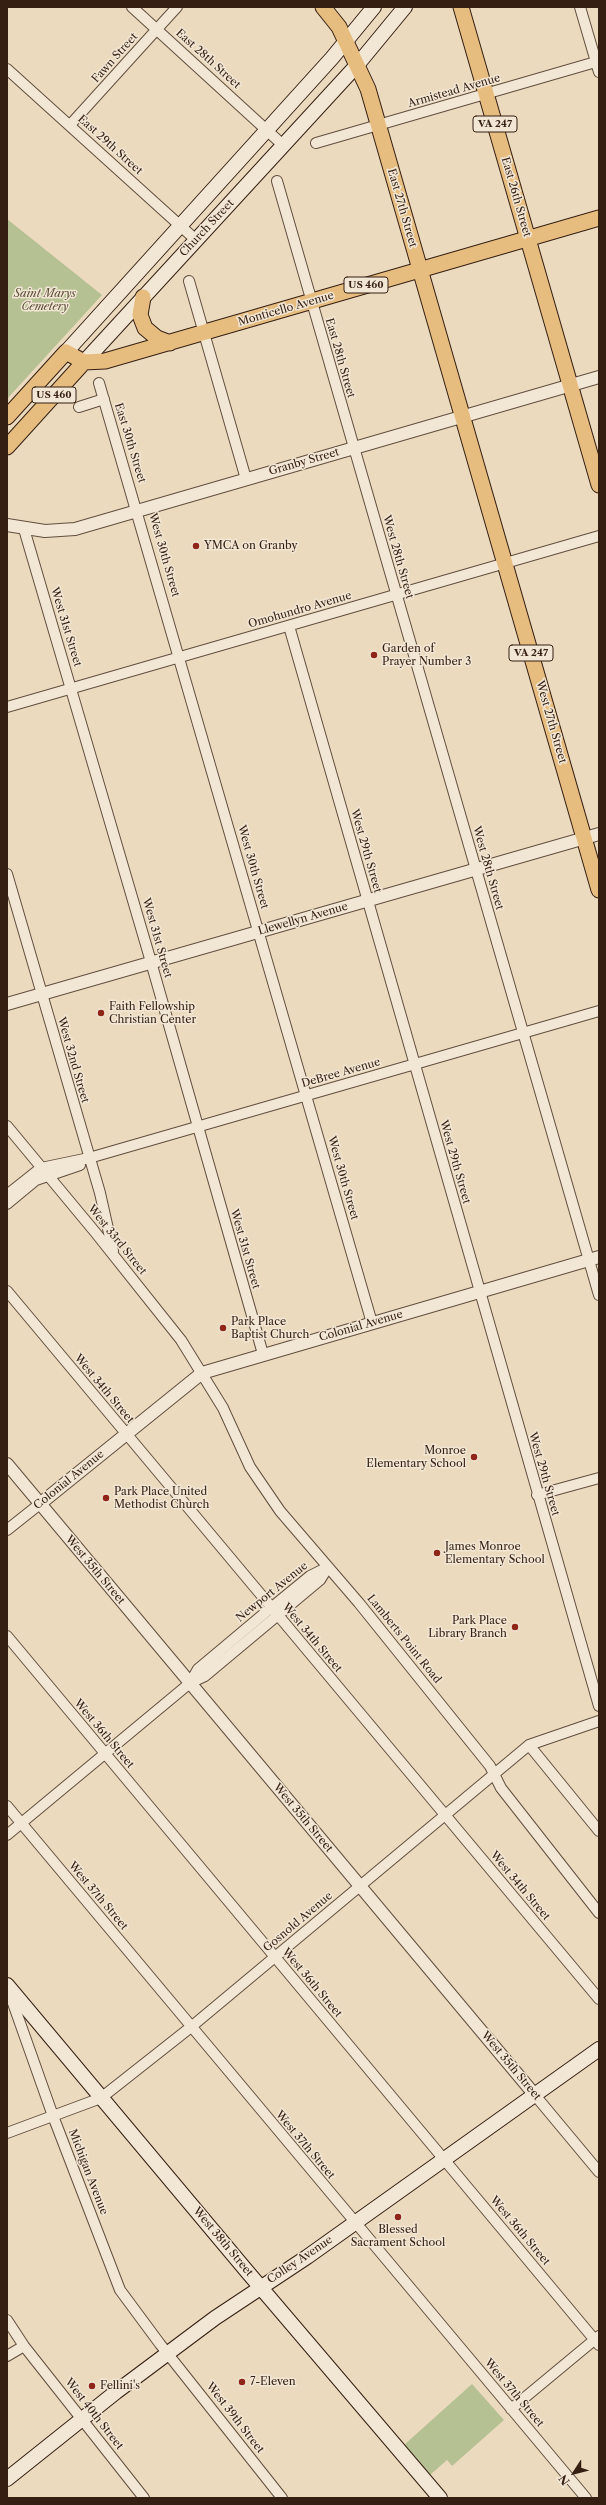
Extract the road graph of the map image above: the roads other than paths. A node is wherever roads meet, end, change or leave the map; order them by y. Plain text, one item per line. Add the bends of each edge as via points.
1 (132, 7) edge
2 (177, 7) edge
3 (323, 7) edge
4 (374, 7) edge
5 (404, 7) edge
6 (462, 7) edge
7 (580, 7) edge
8 (157, 29) junction
9 (347, 41) junction
10 (358, 64) junction
11 (598, 65) edge
12 (7, 69) edge
13 (487, 94) junction
14 (70, 125) junction
15 (379, 126) junction
16 (267, 129) junction
17 (316, 143) dead end
18 (284, 146) junction
19 (278, 181) dead end
20 (599, 218) edge
21 (180, 225) junction
22 (528, 238) junction
23 (196, 240) junction
24 (420, 269) junction
25 (189, 281) dead end
26 (143, 297) junction
27 (312, 302) junction
28 (204, 332) junction
29 (170, 343) junction
30 (66, 352) junction
31 (84, 362) junction
32 (599, 377) edge
33 (100, 383) dead end
34 (571, 386) junction
35 (104, 399) junction
36 (79, 407) dead end
37 (7, 417) edge
38 (462, 417) junction
39 (7, 447) edge
40 (354, 448) junction
41 (246, 479) junction
42 (599, 485) edge
43 (138, 510) junction
44 (7, 525) edge
45 (24, 529) junction
46 (599, 536) edge
47 (505, 562) junction
48 (396, 595) junction
49 (289, 626) junction
50 (180, 658) junction
51 (72, 688) junction
52 (7, 707) edge
53 (599, 834) edge
54 (584, 839) junction
55 (476, 869) junction
56 (7, 874) edge
57 (599, 890) edge
58 (368, 901) junction
59 (259, 932) junction
60 (151, 962) junction
61 (42, 994) junction
62 (7, 1004) edge
63 (599, 1011) edge
64 (523, 1034) junction
65 (415, 1065) junction
66 (307, 1096) junction
67 (7, 1126) edge
68 (198, 1127) junction
69 (89, 1158) junction
70 (44, 1171) junction
71 (7, 1195) edge
72 (7, 1204) edge
73 (113, 1253) junction
74 (594, 1258) edge
75 (7, 1291) edge
76 (480, 1292) junction
77 (599, 1295) edge
78 (372, 1323) junction
79 (263, 1354) junction
80 (202, 1373) junction
81 (126, 1433) junction
82 (7, 1464) edge
83 (599, 1478) edge
84 (537, 1495) junction
85 (41, 1503) junction
86 (7, 1530) edge
87 (328, 1567) junction
88 (274, 1612) junction
89 (7, 1636) edge
90 (190, 1683) junction
91 (599, 1706) edge
92 (599, 1721) edge
93 (529, 1745) junction
94 (105, 1754) junction
95 (494, 1774) junction
96 (7, 1806) edge
97 (445, 1815) junction
98 (21, 1823) junction
99 (599, 1831) edge
100 (7, 1835) edge
101 (360, 1886) junction
102 (599, 1913) edge
103 (275, 1957) junction
104 (7, 1986) edge
105 (599, 1999) edge
106 (191, 2027) junction
107 (599, 2049) edge
108 (534, 2094) junction
109 (101, 2098) junction
110 (53, 2116) junction
111 (7, 2133) edge
112 (444, 2159) junction
113 (599, 2172) edge
114 (355, 2222) junction
115 (261, 2287) junction
116 (7, 2320) edge
117 (597, 2340) edge
118 (24, 2346) junction
119 (168, 2353) junction
120 (7, 2356) edge
121 (511, 2409) junction
122 (83, 2419) junction
123 (7, 2479) edge
124 (144, 2498) edge
125 (282, 2498) edge
126 (440, 2498) edge
127 (586, 2498) edge

1 - 8 street, East 28th Street
2 - 8 street, Fawn Street
3 - 9 main road, East 27th Street / VA 247
4 - 9 main road, Church Street
5 - 10 main road, Church Street
6 - 13 main road, East 26th Street / VA 247
7 - 11 street
8 - 14 street, Fawn Street
8 - 16 street, East 28th Street
9 - 10 main road, East 27th Street / VA 247
9 - 16 main road, Church Street
10 - 15 main road, East 27th Street / VA 247
10 - 18 main road, Church Street
11 - 13 street, Armistead Avenue
12 - 14 street, East 29th Street
13 - 15 street, Armistead Avenue
13 - 22 main road, East 26th Street / VA 247
14 - 21 street, East 29th Street
15 - 17 street, Armistead Avenue
15 - 24 main road, East 27th Street / VA 247
16 - 18 street, East 28th Street
16 - 21 main road, Church Street
18 - 23 main road, Church Street
19 - 27 street, East 28th Street
20 - 22 main road, Monticello Avenue / US 460
21 - 23 street, East 29th Street
21 - 30 main road, Church Street
22 - 24 main road, Monticello Avenue / US 460
22 - 34 main road, East 26th Street / VA 247
23 - 26 main road, Church Street
24 - 27 main road, Monticello Avenue / US 460
24 - 38 main road, East 27th Street / VA 247
25 - 28 street
26 - 29 main road via 140,315 145,328 157,338
26 - 31 main road, Church Street
27 - 28 main road, Monticello Avenue / US 460
27 - 40 street, East 28th Street
28 - 29 main road, Monticello Avenue / US 460
28 - 41 street
29 - 31 main road, Monticello Avenue / US 460 via 105,362
30 - 31 main road, Monticello Avenue / US 460
30 - 37 main road, Church Street / US 460
31 - 39 main road, Church Street / US 460
32 - 34 street, Granby Street
33 - 35 street, East 30th Street
34 - 38 street, Granby Street
34 - 42 main road, VA 247
35 - 36 street
35 - 43 street, East 30th Street
38 - 40 street, Granby Street
38 - 47 main road, West 27th Street / VA 247
40 - 41 street, Granby Street
40 - 48 street, West 28th Street
41 - 43 street, Granby Street
43 - 45 street, Granby Street via 75,529
43 - 50 street, West 30th Street
44 - 45 street, Granby Street
45 - 51 street, West 31st Street
46 - 47 street, Omohundro Avenue
47 - 48 street, Omohundro Avenue
47 - 54 main road, West 27th Street / VA 247
48 - 49 street, Omohundro Avenue
48 - 55 street, West 28th Street
49 - 50 street, Omohundro Avenue
49 - 58 street, West 29th Street
50 - 51 street, Omohundro Avenue
50 - 59 street, West 30th Street
51 - 52 street, Omohundro Avenue
51 - 60 street, West 31st Street
53 - 54 street, Llewellyn Avenue
54 - 55 street, Llewellyn Avenue
54 - 57 main road, West 27th Street / VA 247
55 - 58 street, Llewellyn Avenue
55 - 64 street, West 28th Street
56 - 61 street, West 32nd Street
58 - 59 street, Llewellyn Avenue
58 - 65 street, West 29th Street
59 - 60 street, Llewellyn Avenue
59 - 66 street, West 30th Street
60 - 61 street, Llewellyn Avenue
60 - 68 street, West 31st Street
61 - 62 street, Llewellyn Avenue
61 - 69 street, West 32nd Street
63 - 64 street, DeBree Avenue
64 - 65 street, DeBree Avenue
64 - 74 street, West 28th Street
65 - 66 street, DeBree Avenue
65 - 76 street, West 29th Street
66 - 68 street, DeBree Avenue
66 - 78 street, West 30th Street
67 - 70 street, West 33rd Street
68 - 69 street, DeBree Avenue
68 - 79 street, West 31st Street
69 - 70 street, DeBree Avenue via 78,1166
69 - 73 street, West 32nd Street
70 - 71 street, DeBree Avenue
70 - 72 street, DeBree Avenue
70 - 73 street, West 33rd Street
73 - 80 street, West 33rd Street via 181,1340
74 - 76 street, Colonial Avenue
74 - 77 street, West 28th Street
75 - 81 street, West 34th Street
76 - 78 street, Colonial Avenue
76 - 84 street, West 29th Street
78 - 79 street, Colonial Avenue
79 - 80 street, Colonial Avenue
80 - 81 street, Colonial Avenue
80 - 87 street, Lamberts Point Road via 223,1408 250,1467 264,1490
81 - 85 street, Colonial Avenue
81 - 88 street, West 34th Street
82 - 85 street, West 35th Street
83 - 84 street
84 - 91 street, West 29th Street
85 - 86 street, Colonial Avenue
85 - 90 street, West 35th Street
87 - 88 street, Newport Avenue via 320,1580
87 - 95 street, Lamberts Point Road via 419,1677
88 - 90 street, Newport Avenue via 204,1676
88 - 97 street, West 34th Street
89 - 94 street, West 36th Street
90 - 94 street, Newport Avenue
90 - 101 street, West 35th Street
92 - 93 street, Gosnold Avenue
93 - 95 street, Gosnold Avenue
93 - 99 street
94 - 98 street, Newport Avenue
94 - 103 street, West 36th Street
95 - 97 street, Gosnold Avenue
95 - 102 street, Lamberts Point Road via 501,1788
96 - 98 street, West 37th Street
97 - 101 street, Gosnold Avenue
97 - 105 street, West 34th Street
98 - 100 street, Newport Avenue
98 - 106 street, West 37th Street
101 - 103 street, Gosnold Avenue
101 - 108 street, West 35th Street
103 - 106 street, Gosnold Avenue
103 - 112 street, West 36th Street
104 - 109 main road, West 38th Street
104 - 110 street, Michigan Avenue
106 - 109 street, Gosnold Avenue
106 - 114 street, West 37th Street
107 - 108 main road, Colley Avenue
108 - 112 main road, Colley Avenue
108 - 113 street, West 35th Street
109 - 110 street, Gosnold Avenue
109 - 115 main road, West 38th Street
110 - 111 street, Gosnold Avenue
110 - 119 street, Michigan Avenue via 120,2290
112 - 114 main road, Colley Avenue
112 - 117 street, West 36th Street
114 - 115 main road, Colley Avenue
114 - 121 street, West 37th Street
115 - 119 main road, Colley Avenue
115 - 126 main road, West 38th Street
116 - 118 street, West 40th Street
117 - 121 street
118 - 120 street
118 - 122 street, West 40th Street
119 - 122 main road, Colley Avenue
119 - 125 street, West 39th Street
121 - 127 street, West 37th Street
122 - 123 main road, Colley Avenue
122 - 124 street, West 40th Street

